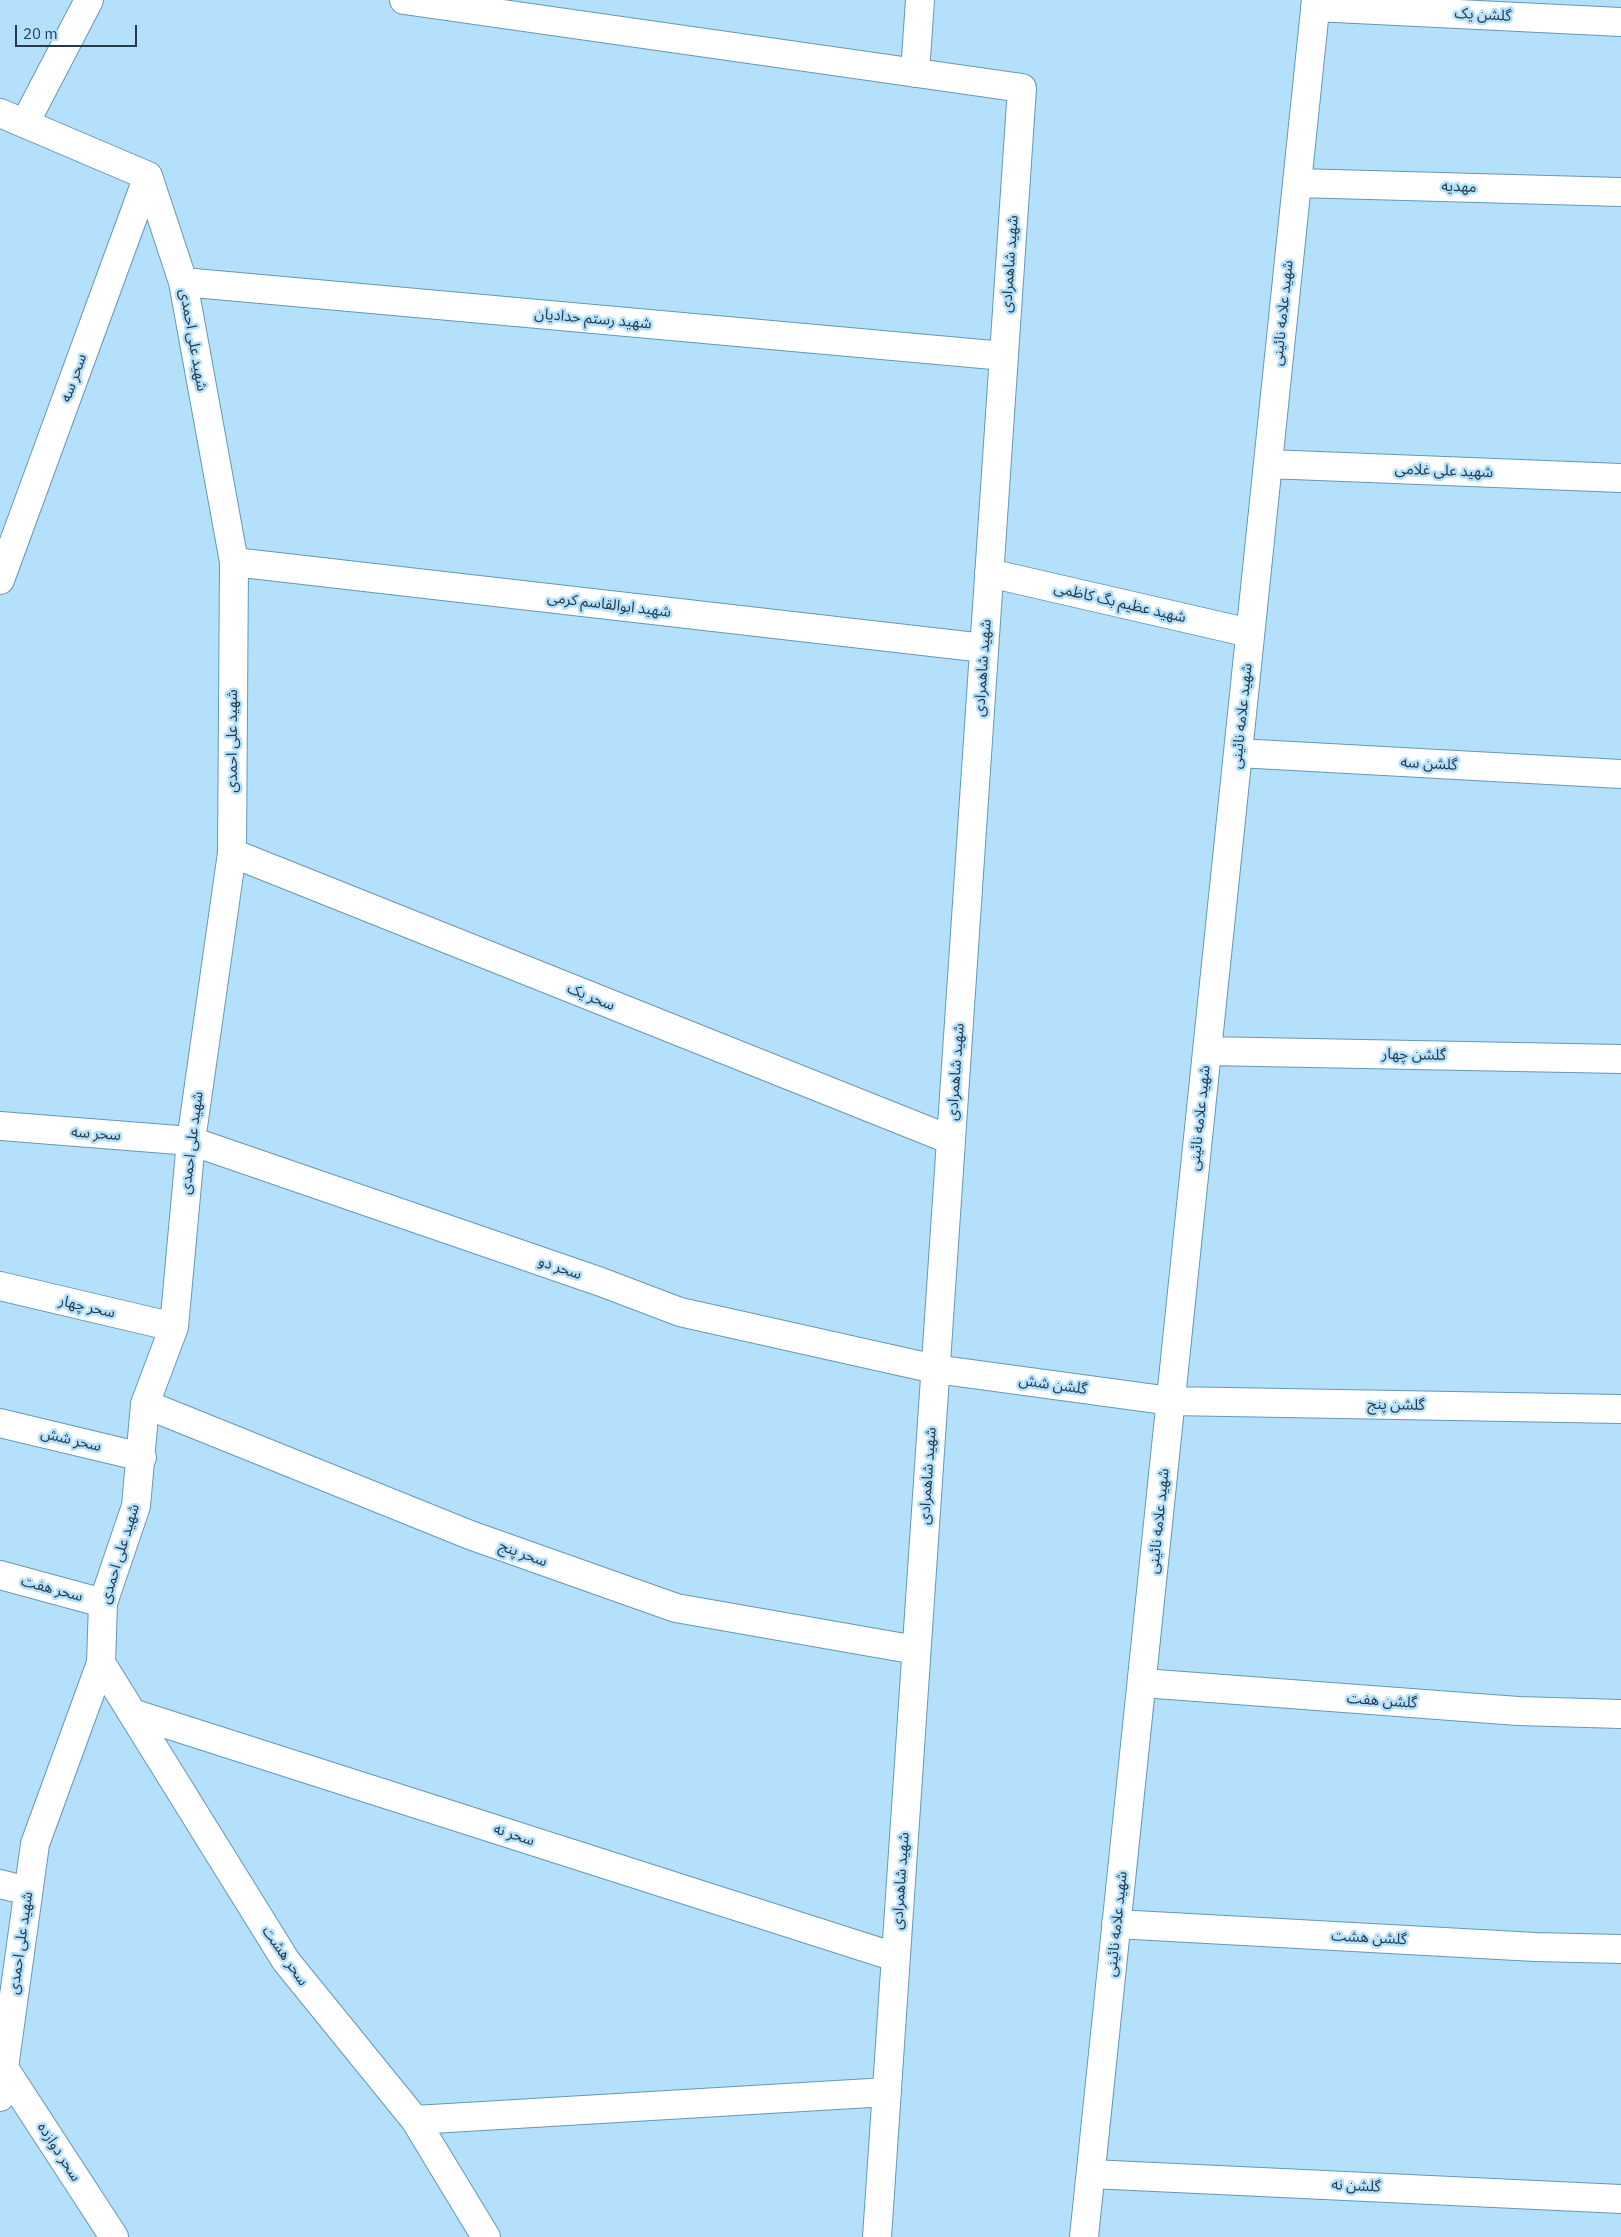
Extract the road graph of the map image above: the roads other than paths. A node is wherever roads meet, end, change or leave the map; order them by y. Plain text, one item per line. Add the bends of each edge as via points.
1 (89, 0) edge
2 (404, 0) edge
3 (920, 0) edge
4 (1315, 4) edge
5 (1621, 22) edge
6 (915, 73) junction
7 (0, 113) edge
8 (25, 123) junction
9 (148, 176) junction
10 (1297, 183) junction
11 (1621, 192) edge
12 (183, 282) junction
13 (1004, 356) junction
14 (1268, 464) junction
15 (1621, 478) edge
16 (234, 562) junction
17 (989, 572) junction
18 (0, 580) edge
19 (1250, 633) junction
20 (984, 648) junction
21 (1238, 753) junction
22 (1621, 774) edge
23 (232, 853) junction
24 (1207, 1051) junction
25 (1621, 1059) edge
26 (0, 1126) edge
27 (951, 1140) junction
28 (191, 1141) junction
29 (0, 1286) edge
30 (174, 1327) junction
31 (935, 1369) junction
32 (1171, 1401) junction
33 (145, 1404) junction
34 (1621, 1410) edge
35 (0, 1423) edge
36 (142, 1457) junction
37 (0, 1575) edge
38 (103, 1603) junction
39 (916, 1650) junction
40 (101, 1663) junction
41 (1143, 1683) junction
42 (132, 1712) junction
43 (1621, 1714) edge
44 (0, 1884) edge
45 (28, 1891) junction
46 (1116, 1924) junction
47 (1621, 1949) edge
48 (895, 1957) junction
49 (4, 2068) junction
50 (886, 2092) junction
51 (0, 2097) edge
52 (415, 2120) junction
53 (1091, 2174) junction
54 (1621, 2199) edge
55 (114, 2237) edge
56 (486, 2237) edge
57 (877, 2237) edge
58 (1084, 2237) edge

1 - 8 street
2 - 6 street
3 - 6 street
4 - 5 street, گلشن یک
4 - 10 street, شهید علامه‌ نائینی
6 - 13 street, شهید شاهمرادی via 1022,88
7 - 8 street
8 - 9 street
9 - 12 street, شهید علی احمدی
9 - 18 street, سحر سه
10 - 11 street, مهدیه
10 - 14 street, شهید علامه‌ نائینی
12 - 13 street, شهید رستم حدادیان
12 - 16 street, شهید علی احمدی
13 - 17 street, شهید شاهمرادی
14 - 15 street, شهید علی غلامی
14 - 19 street, شهید علامه‌ نائینی
16 - 20 street, شهید ابوالقاسم کرمی
16 - 23 street, شهید علی احمدی
17 - 19 street, شهید عظیم بگ کاظمی
17 - 20 street, شهید شاهمرادی
19 - 21 street, شهید علامه‌ نائینی
20 - 27 street, شهید شاهمرادی
21 - 22 street, گلشن سه
21 - 24 street, شهید علامه‌ نائینی
23 - 27 street, سحر یک
23 - 28 street, شهید علی احمدی
24 - 25 street, گلشن چهار
24 - 32 street, شهید علامه‌ نائینی
26 - 28 street, سحر سه
27 - 31 street, شهید شاهمرادی
28 - 30 street, شهید علی احمدی
28 - 31 street, سحر دو via 680,1312
29 - 30 street, سحر چهار
30 - 33 street, شهید علی احمدی
31 - 32 street, گلشن شش
31 - 39 street, شهید شاهمرادی
32 - 34 street, گلشن پنج
32 - 41 street, شهید علامه‌ نائینی
33 - 36 street, شهید علی احمدی
33 - 39 street, سحر پنج via 470,1535 676,1608
35 - 36 street, سحر شش
36 - 38 street, شهید علی احمدی via 136,1506
37 - 38 street, سحر هفت
38 - 40 street, شهید علی احمدی
39 - 48 street, شهید شاهمرادی
40 - 42 street, سحر هشت
40 - 45 street, شهید علی احمدی via 35,1844
41 - 43 street, گلشن هفت via 1518,1711
41 - 46 street, شهید علامه‌ نائینی
42 - 48 street, سحر نه
42 - 52 street, سحر هشت via 286,1961
44 - 45 street
45 - 49 street, شهید علی احمدی
46 - 47 street, گلشن هشت
46 - 53 street, شهید علامه‌ نائینی
48 - 50 street, شهید شاهمرادی
49 - 51 street, شهید علی احمدی
49 - 55 street, سحر دوازده
50 - 52 street
50 - 57 street, شهید شاهمرادی
52 - 56 street, سحر هشت
53 - 54 street, گلشن نه
53 - 58 street, شهید علامه‌ نائینی

